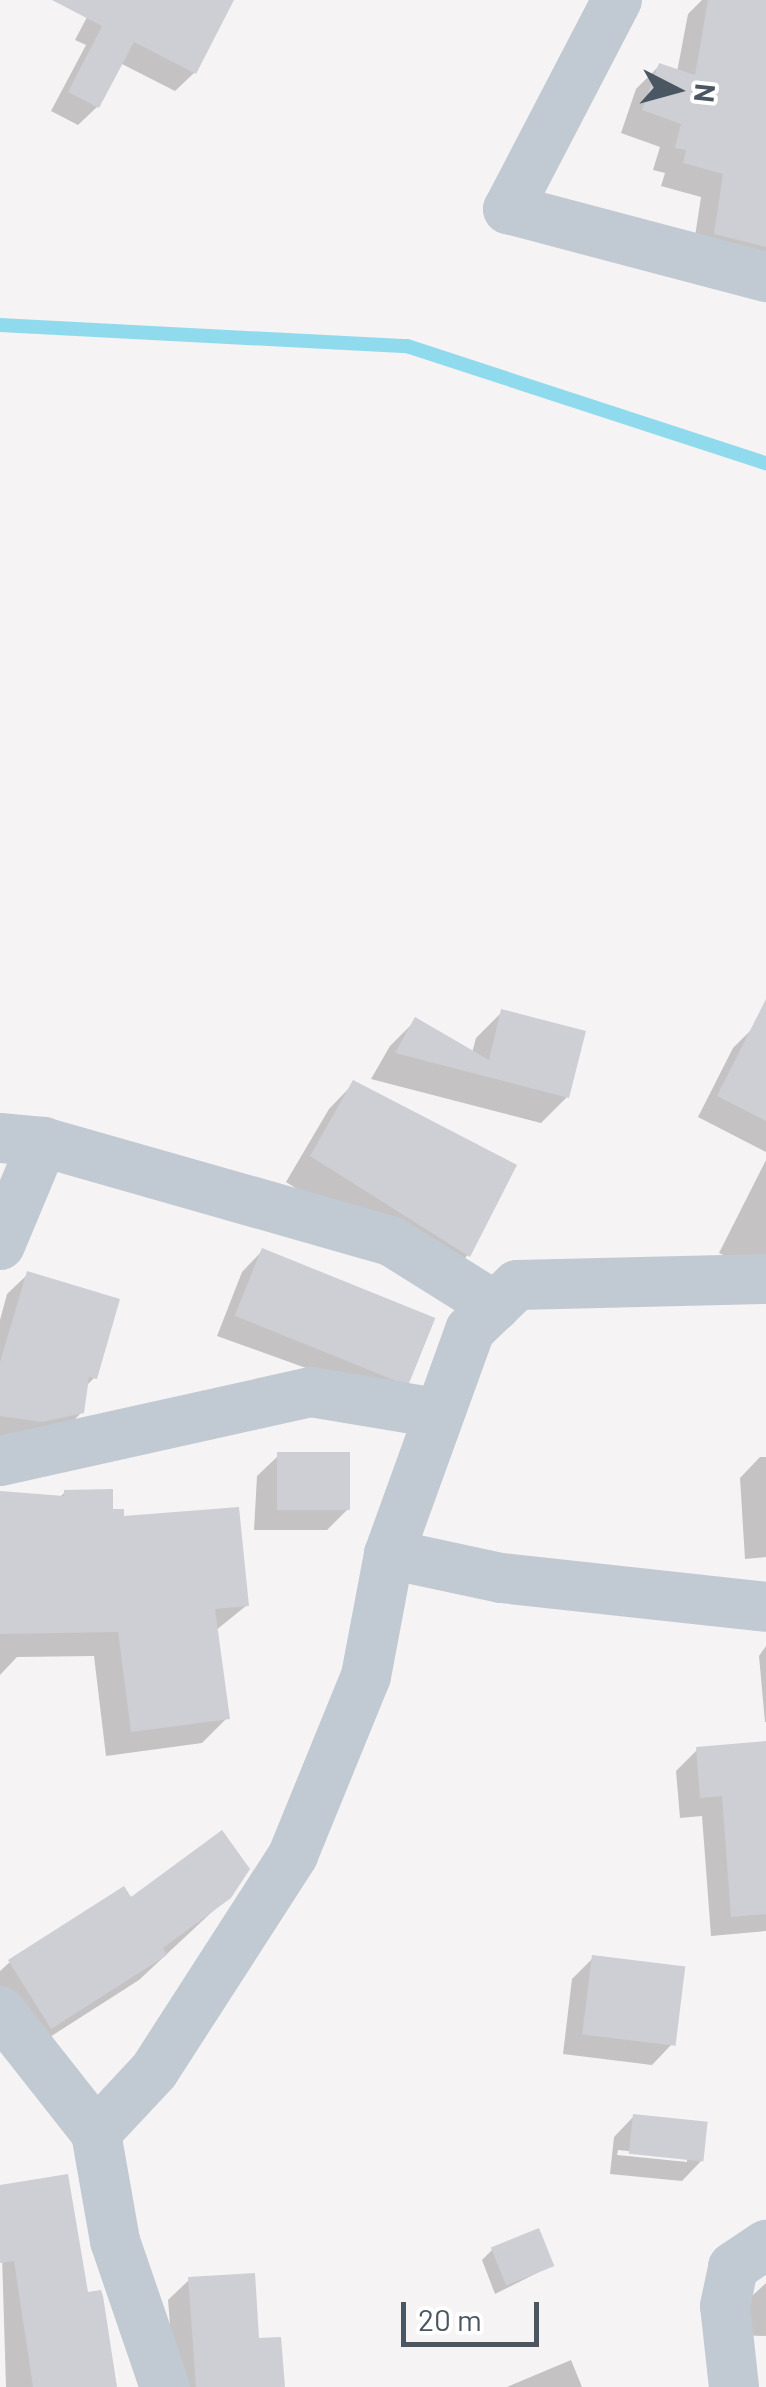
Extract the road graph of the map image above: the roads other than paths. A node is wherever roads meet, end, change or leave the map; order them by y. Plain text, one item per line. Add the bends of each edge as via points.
1 (618, 0) edge
2 (766, 276) edge
3 (22, 1140) edge
4 (0, 1246) edge
5 (766, 1279) edge
6 (495, 1306) junction
7 (437, 1413) junction
8 (0, 1460) edge
9 (389, 1554) junction
10 (766, 1607) edge
11 (7, 2036) edge
12 (96, 2133) junction
13 (766, 2245) edge
14 (164, 2387) edge
15 (734, 2387) edge

1 - 2 street via 508,209
3 - 4 street
3 - 6 street via 391,1240
5 - 6 street via 517,1285
6 - 7 street via 470,1330
7 - 8 street via 311,1392
7 - 9 street
9 - 10 street via 501,1578
9 - 12 street via 366,1676 293,1854 154,2071
11 - 12 street
12 - 14 street via 114,2240
13 - 15 street via 733,2267 724,2306

